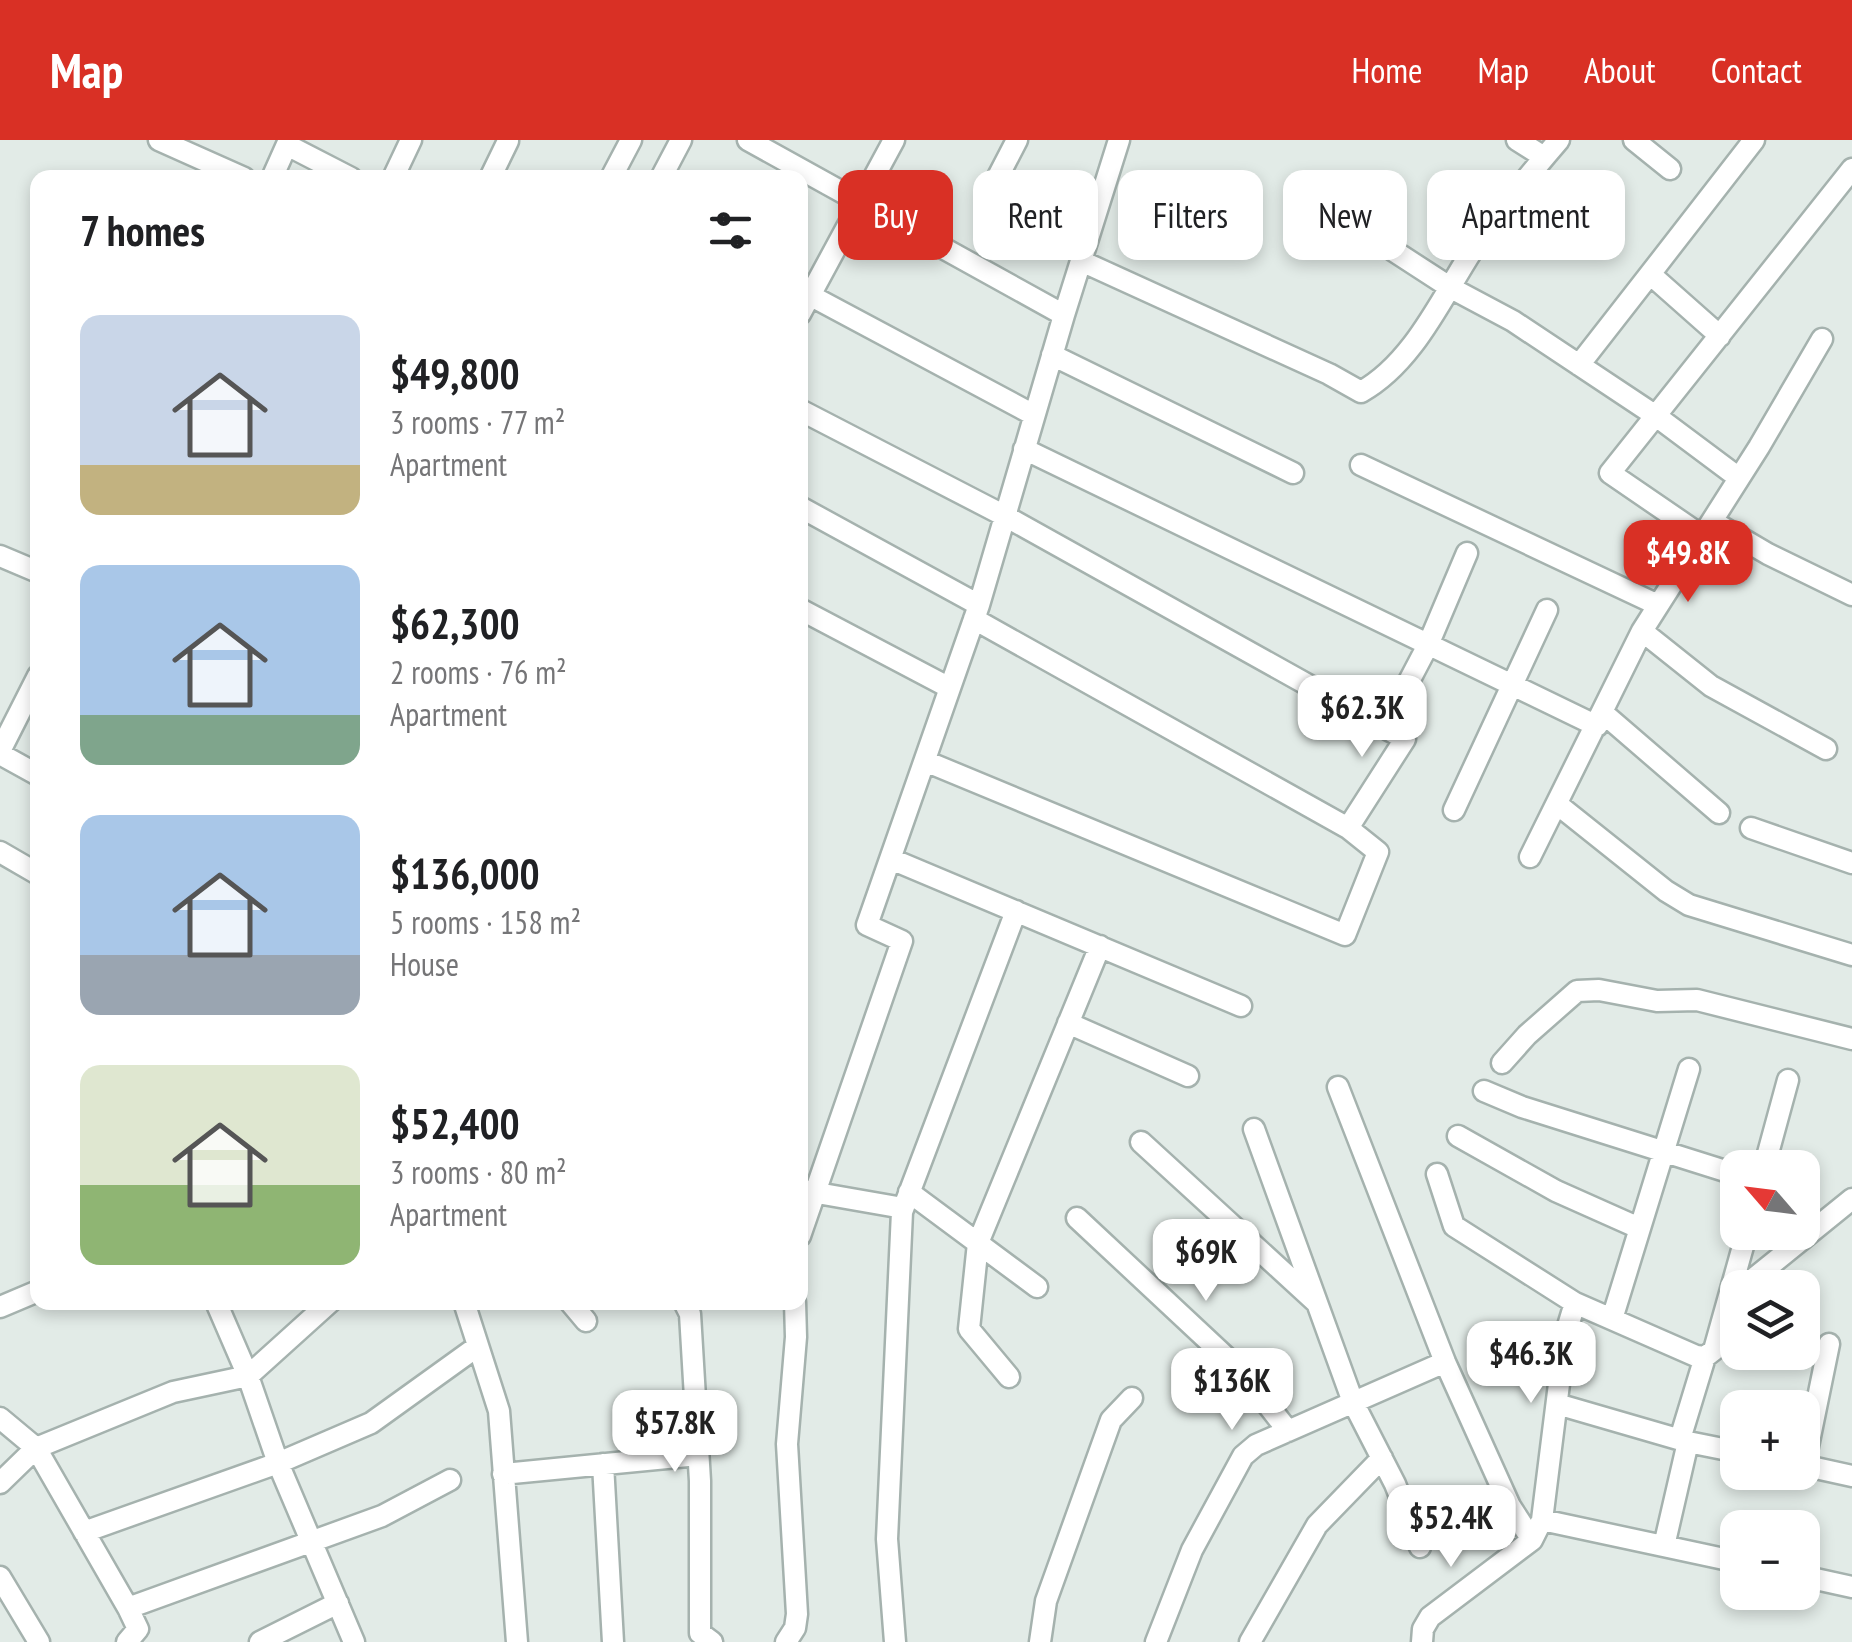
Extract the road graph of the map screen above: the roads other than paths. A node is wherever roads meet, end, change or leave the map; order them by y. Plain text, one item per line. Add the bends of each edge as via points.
1 (160, 140) edge
2 (411, 140) edge
3 (508, 140) edge
4 (631, 140) edge
5 (681, 140) edge
6 (748, 140) edge
7 (894, 140) edge
8 (1017, 140) edge
9 (1119, 140) edge
10 (1517, 140) edge
11 (1559, 140) edge
12 (1634, 140) edge
13 (1754, 140) edge
14 (288, 142) edge
15 (1544, 158) junction
16 (1670, 169) dead end
17 (1852, 169) edge
18 (226, 170) edge
19 (276, 170) edge
20 (337, 170) edge
21 (397, 170) edge
22 (494, 170) edge
23 (614, 170) edge
24 (665, 170) edge
25 (802, 170) edge
26 (878, 170) edge
27 (1001, 170) edge
28 (808, 173) edge
29 (838, 190) edge
30 (1844, 196) edge
31 (838, 240) edge
32 (953, 254) edge
33 (1407, 259) edge
34 (1081, 262) junction
35 (1650, 274) junction
36 (1451, 288) junction
37 (808, 291) edge
38 (808, 303) edge
39 (1064, 315) junction
40 (1720, 336) junction
41 (1822, 339) dead end
42 (1052, 355) junction
43 (1579, 365) junction
44 (808, 414) edge
45 (1034, 416) junction
46 (1656, 416) junction
47 (1024, 449) junction
48 (1361, 464) dead end
49 (1293, 474) dead end
50 (1739, 478) junction
51 (808, 512) edge
52 (1005, 516) junction
53 (1707, 528) junction
54 (1468, 553) dead end
55 (0, 556) edge
56 (30, 569) edge
57 (1852, 595) edge
58 (1658, 605) junction
59 (1547, 610) dead end
60 (976, 612) junction
61 (808, 614) edge
62 (1642, 631) junction
63 (1428, 644) junction
64 (1514, 686) junction
65 (950, 688) junction
66 (30, 692) edge
67 (1600, 720) junction
68 (1384, 727) junction
69 (1826, 750) dead end
70 (0, 753) edge
71 (925, 760) junction
72 (30, 770) edge
73 (1558, 804) junction
74 (1454, 810) dead end
75 (1720, 813) dead end
76 (1348, 828) junction
77 (1750, 828) dead end
78 (0, 852) edge
79 (1530, 856) dead end
80 (891, 859) junction
81 (1852, 863) edge
82 (30, 869) edge
83 (1016, 911) junction
84 (1100, 946) junction
85 (1852, 955) edge
86 (1242, 1006) dead end
87 (1068, 1023) junction
88 (1852, 1038) edge
89 (1502, 1063) dead end
90 (1689, 1069) dead end
91 (1188, 1076) dead end
92 (1788, 1080) dead end
93 (1338, 1087) dead end
94 (1484, 1091) dead end
95 (1254, 1129) dead end
96 (1458, 1136) dead end
97 (1141, 1142) dead end
98 (1663, 1149) junction
99 (1769, 1150) edge
100 (1720, 1169) edge
101 (1437, 1174) dead end
102 (808, 1191) edge
103 (1852, 1198) edge
104 (906, 1200) junction
105 (1077, 1218) dead end
106 (1639, 1228) junction
107 (978, 1243) junction
108 (1764, 1270) edge
109 (1036, 1287) dead end
110 (30, 1294) edge
111 (1575, 1303) junction
112 (1318, 1304) junction
113 (0, 1307) edge
114 (219, 1310) edge
115 (321, 1310) edge
116 (467, 1310) edge
117 (577, 1310) edge
118 (688, 1310) edge
119 (795, 1310) edge
120 (1612, 1320) junction
121 (586, 1321) dead end
122 (1720, 1334) edge
123 (1829, 1344) dead end
124 (478, 1346) junction
125 (1705, 1357) junction
126 (1445, 1362) junction
127 (248, 1376) junction
128 (1009, 1376) dead end
129 (1819, 1390) edge
130 (1132, 1398) dead end
131 (1354, 1402) junction
132 (1556, 1404) junction
133 (0, 1418) edge
134 (1288, 1431) junction
135 (1684, 1441) junction
136 (36, 1448) junction
137 (1720, 1448) edge
138 (698, 1455) junction
139 (1382, 1458) junction
140 (278, 1463) junction
141 (603, 1464) junction
142 (1820, 1469) edge
143 (503, 1474) junction
144 (1852, 1476) edge
145 (450, 1480) dead end
146 (0, 1483) edge
147 (1542, 1520) junction
148 (84, 1532) junction
149 (1532, 1540) junction
150 (311, 1542) junction
151 (1664, 1546) junction
152 (1420, 1547) dead end
153 (1720, 1558) edge
154 (0, 1577) edge
155 (1820, 1580) edge
156 (1852, 1587) edge
157 (338, 1603) junction
158 (128, 1608) junction
159 (39, 1642) edge
160 (127, 1642) edge
161 (260, 1642) edge
162 (354, 1642) edge
163 (516, 1642) edge
164 (614, 1642) edge
165 (712, 1642) edge
166 (786, 1642) edge
167 (895, 1642) edge
168 (1040, 1642) edge
169 (1156, 1642) edge
170 (1250, 1642) edge
171 (1422, 1642) edge

1 - 18 street
2 - 21 street
3 - 22 street
4 - 23 street
5 - 24 street
6 - 25 street
7 - 26 street
8 - 27 street
9 - 34 street
10 - 15 street
11 - 15 street
12 - 16 street
13 - 35 street
14 - 19 street
14 - 20 street
15 - 36 street
17 - 30 street
28 - 29 street
30 - 40 street
31 - 37 street
32 - 39 street
33 - 36 street
34 - 36 street via 1362,392 1402,357
34 - 39 street
35 - 40 street
35 - 43 street
36 - 43 street
38 - 45 street
39 - 42 street
40 - 46 street
41 - 50 street
42 - 45 street
42 - 49 street
43 - 46 street
44 - 52 street
45 - 47 street
46 - 50 street
46 - 53 street via 1610,473
47 - 52 street
47 - 63 street
48 - 58 street
50 - 53 street
51 - 60 street
52 - 60 street
52 - 68 street
53 - 57 street
53 - 58 street
54 - 63 street
55 - 56 street
58 - 62 street
59 - 64 street
60 - 65 street
60 - 76 street
61 - 65 street
62 - 67 street
62 - 69 street via 1711,686
63 - 64 street
63 - 68 street
64 - 67 street
64 - 74 street
65 - 71 street
66 - 70 street
67 - 73 street
67 - 75 street
68 - 76 street via 1405,738
70 - 72 street
71 - 76 street via 1344,934 1378,852
71 - 80 street
73 - 79 street
73 - 85 street via 1688,905
77 - 81 street
78 - 82 street
80 - 83 street
80 - 102 street via 868,925 902,940
83 - 84 street
83 - 104 street
84 - 86 street
84 - 87 street
87 - 91 street
87 - 107 street
88 - 89 street via 1697,1000 1577,991
90 - 98 street
92 - 99 street
93 - 126 street
94 - 98 street
95 - 112 street
96 - 106 street
97 - 112 street
98 - 100 street
98 - 106 street
101 - 111 street via 1454,1226
102 - 104 street
103 - 108 street
104 - 107 street
104 - 167 street via 887,1539
105 - 134 street via 1242,1372
106 - 120 street
107 - 109 street
107 - 128 street via 969,1329
110 - 113 street
111 - 120 street
111 - 132 street
112 - 131 street
114 - 127 street
115 - 127 street
116 - 124 street
117 - 121 street
118 - 138 street
119 - 166 street via 787,1444 797,1614
120 - 125 street
122 - 125 street
123 - 129 street
124 - 140 street via 371,1423
124 - 143 street via 498,1411
125 - 135 street
126 - 131 street
126 - 149 street
127 - 136 street via 173,1392
127 - 140 street
130 - 168 street via 1111,1420 1046,1602
131 - 134 street
131 - 139 street
132 - 135 street
132 - 147 street
133 - 136 street
134 - 169 street via 1256,1445 1232,1473
135 - 137 street
135 - 151 street
136 - 146 street
136 - 148 street
138 - 141 street
138 - 165 street via 700,1632
139 - 152 street
139 - 170 street via 1318,1525
140 - 148 street
140 - 150 street
141 - 143 street
141 - 164 street
142 - 144 street
143 - 163 street
145 - 150 street via 382,1516
147 - 149 street
147 - 151 street
148 - 158 street
149 - 171 street via 1430,1617
150 - 157 street
150 - 158 street
151 - 153 street
154 - 159 street
155 - 156 street
157 - 161 street
157 - 162 street
158 - 160 street via 138,1629

